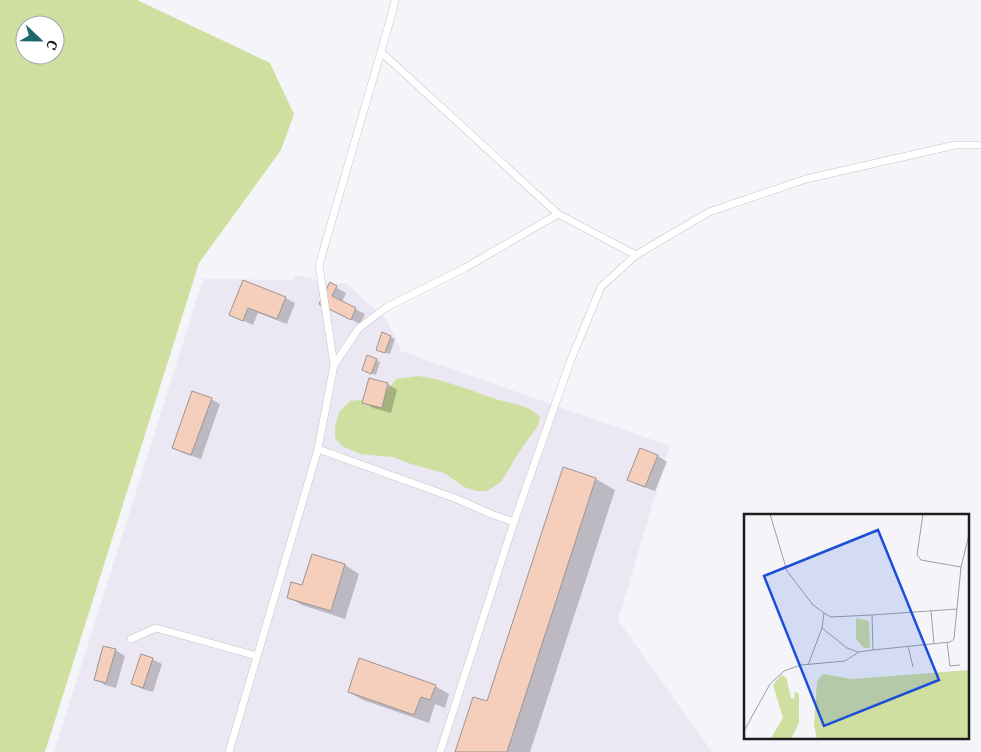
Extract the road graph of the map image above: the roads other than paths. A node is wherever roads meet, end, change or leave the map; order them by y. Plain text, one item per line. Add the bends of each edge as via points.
1 (395, 0) edge
2 (381, 52) junction
3 (981, 145) edge
4 (558, 214) junction
5 (636, 255) junction
6 (334, 365) junction
7 (318, 449) junction
8 (514, 522) junction
9 (131, 639) dead end
10 (257, 656) junction
11 (229, 752) edge
12 (440, 752) edge

1 - 2 lane
2 - 4 lane
2 - 6 lane via 319,265
3 - 5 lane via 955,145 806,179 709,212
4 - 5 lane
4 - 6 lane via 466,268 387,307 359,328
5 - 8 lane via 601,288 570,362
6 - 7 lane
7 - 8 lane
7 - 10 lane
8 - 12 lane
9 - 10 lane via 156,628
10 - 11 lane

